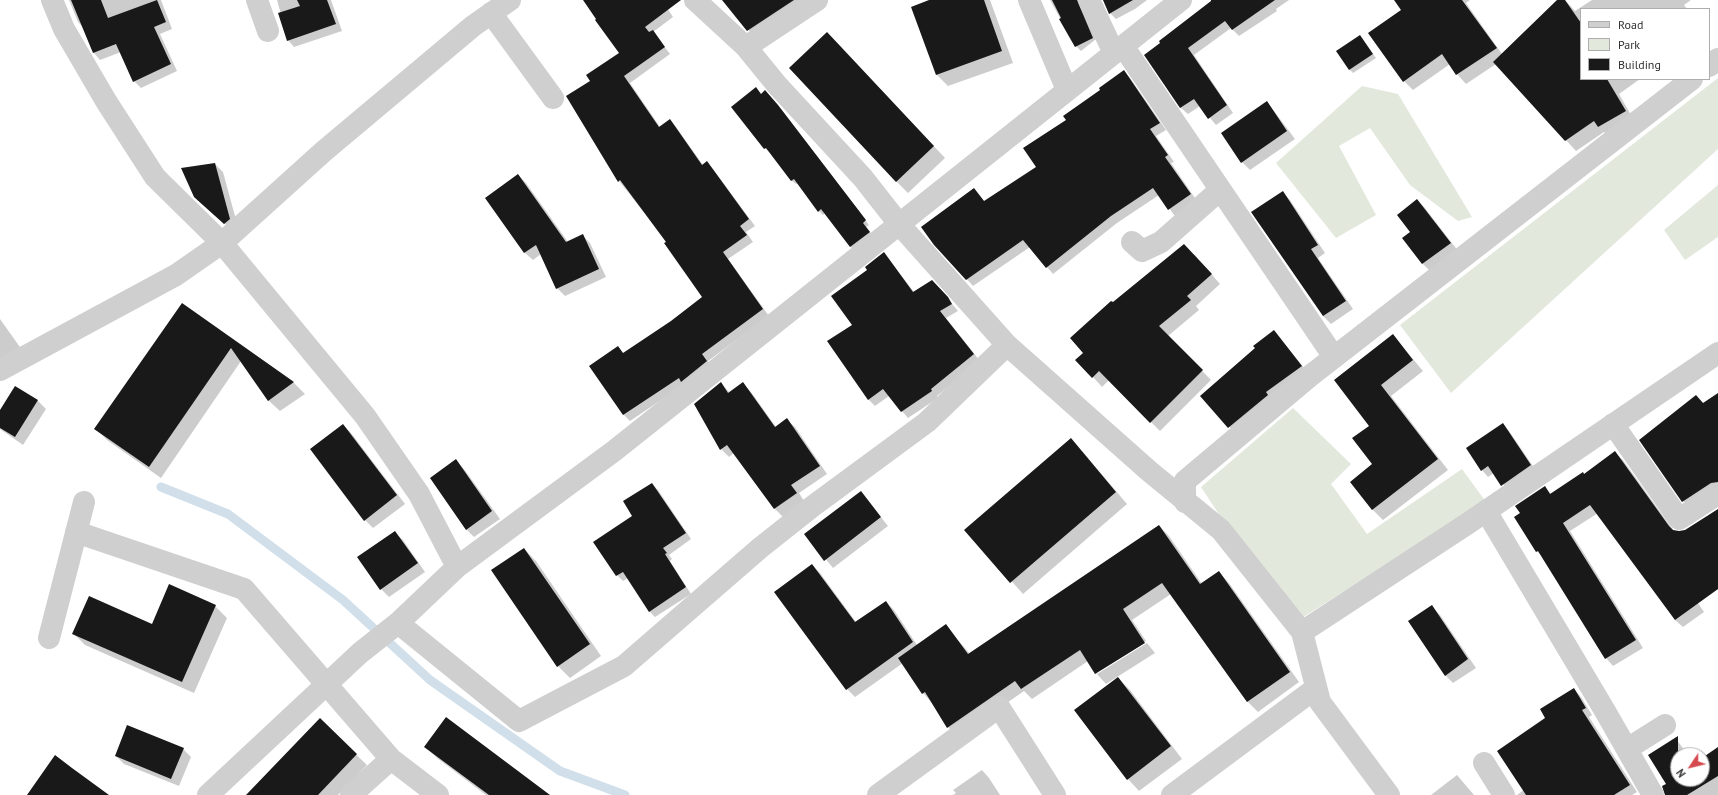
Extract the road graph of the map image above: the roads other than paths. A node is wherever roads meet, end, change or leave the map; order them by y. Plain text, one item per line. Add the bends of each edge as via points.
1 (52, 0) edge
2 (257, 0) edge
3 (695, 0) edge
4 (817, 0) edge
5 (1030, 0) edge
6 (1089, 0) edge
7 (1181, 0) edge
8 (501, 5) edge
9 (268, 31) dead end
10 (746, 47) junction
11 (1118, 50) junction
12 (1718, 59) edge
13 (1710, 65) edge
14 (1691, 80) edge
15 (1067, 90) junction
16 (553, 98) dead end
17 (1220, 190) junction
18 (900, 224) junction
19 (1132, 242) dead end
20 (222, 243) junction
21 (1007, 345) junction
22 (1718, 353) edge
23 (1334, 357) junction
24 (0, 370) edge
25 (1613, 424) junction
26 (1718, 494) edge
27 (84, 502) dead end
28 (1185, 502) junction
29 (1486, 511) junction
30 (76, 532) junction
31 (457, 567) junction
32 (398, 623) junction
33 (1302, 632) junction
34 (49, 638) dead end
35 (326, 685) junction
36 (1316, 688) junction
37 (1665, 724) dead end
38 (1627, 750) junction
39 (391, 759) junction
40 (1484, 763) dead end
41 (208, 795) edge
42 (351, 795) edge
43 (438, 795) edge
44 (878, 795) edge
45 (1055, 795) edge
46 (1172, 795) edge
47 (1389, 795) edge
48 (1504, 795) edge
49 (1653, 795) edge

1 - 20 street via 64,29 106,101 155,176
2 - 9 street
3 - 10 street
4 - 10 street
5 - 15 street
6 - 11 street
7 - 11 street
8 - 16 street
8 - 20 street via 324,152
10 - 18 street via 777,85 863,178
11 - 15 street
11 - 17 street
12 - 13 street
14 - 23 street
15 - 18 street
17 - 19 street via 1161,242 1142,251
17 - 23 street
18 - 21 street
18 - 31 street via 620,446
20 - 24 street via 176,275
20 - 31 street via 365,416 418,494
21 - 28 street
21 - 32 street via 927,422 766,543 624,666 519,721
22 - 25 street
23 - 28 street via 1185,481
25 - 26 street via 1679,519
25 - 29 street
27 - 30 street
28 - 33 street via 1221,530
29 - 33 street
29 - 38 street
30 - 34 street
30 - 35 street via 244,589
31 - 32 street
32 - 35 street via 360,653
33 - 36 street
35 - 39 street
35 - 41 street
36 - 46 street
36 - 47 street via 1320,702
37 - 38 street
38 - 49 street
39 - 42 street
39 - 43 street
40 - 48 street
44 - 45 street via 998,707

